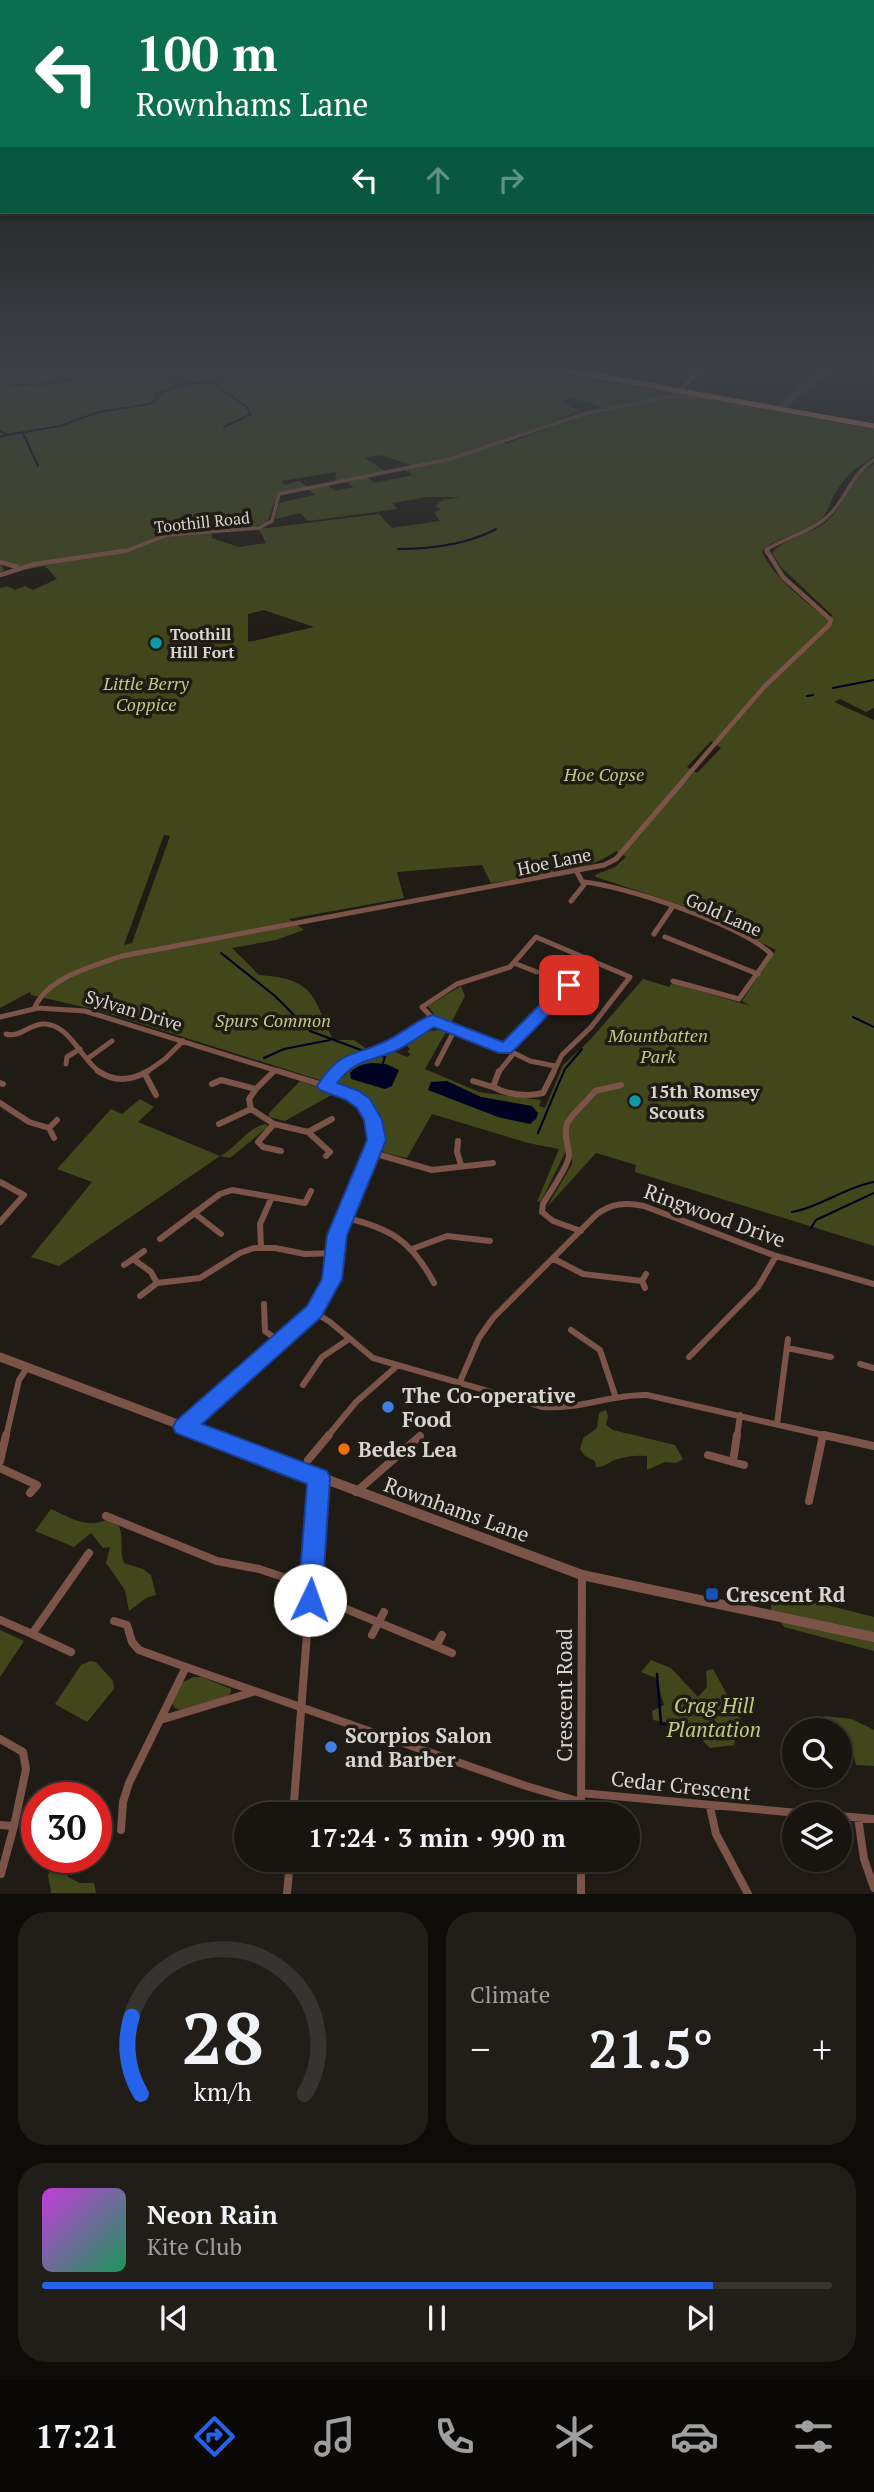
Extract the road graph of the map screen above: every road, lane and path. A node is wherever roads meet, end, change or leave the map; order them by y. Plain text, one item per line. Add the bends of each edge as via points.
1 (455, 457) edge
2 (874, 460) edge
3 (1, 563) edge
4 (24, 566) junction
5 (0, 575) edge
6 (577, 872) junction
7 (584, 882) junction
8 (571, 901) dead end
9 (673, 906) junction
10 (654, 934) dead end
11 (665, 937) dead end
12 (594, 961) junction
13 (514, 964) junction
14 (537, 972) dead end
15 (758, 974) junction
16 (546, 976) dead end
17 (673, 981) dead end
18 (569, 985) junction
19 (34, 1007) junction
20 (0, 1017) edge
21 (433, 1021) junction
22 (455, 1029) junction
23 (12, 1037) dead end
24 (112, 1041) dead end
25 (183, 1041) junction
26 (80, 1049) junction
27 (505, 1049) junction
28 (514, 1053) junction
29 (55, 1059) dead end
30 (87, 1059) junction
31 (437, 1064) dead end
32 (555, 1066) junction
33 (275, 1070) junction
34 (222, 1072) dead end
35 (145, 1073) junction
36 (221, 1080) junction
37 (473, 1082) dead end
38 (212, 1084) dead end
39 (621, 1085) dead end
40 (326, 1086) junction
41 (493, 1087) junction
42 (256, 1089) junction
43 (156, 1095) dead end
44 (0, 1103) edge
45 (251, 1109) junction
46 (332, 1119) dead end
47 (57, 1120) dead end
48 (219, 1124) dead end
49 (275, 1124) junction
50 (49, 1128) junction
51 (308, 1132) junction
52 (54, 1138) dead end
53 (458, 1141) dead end
54 (281, 1151) dead end
55 (373, 1153) junction
56 (326, 1156) dead end
57 (493, 1163) dead end
58 (461, 1164) junction
59 (0, 1182) edge
60 (311, 1191) dead end
61 (272, 1197) junction
62 (305, 1203) junction
63 (315, 1205) dead end
64 (194, 1213) junction
65 (343, 1217) junction
66 (0, 1222) edge
67 (581, 1231) junction
68 (221, 1234) dead end
69 (160, 1239) dead end
70 (489, 1241) dead end
71 (261, 1247) junction
72 (412, 1249) junction
73 (144, 1251) dead end
74 (336, 1253) junction
75 (776, 1256) junction
76 (133, 1259) junction
77 (554, 1259) junction
78 (124, 1265) dead end
79 (644, 1281) dead end
80 (157, 1283) junction
81 (434, 1283) dead end
82 (874, 1284) edge
83 (140, 1296) dead end
84 (264, 1304) dead end
85 (314, 1312) junction
86 (571, 1330) dead end
87 (349, 1339) junction
88 (280, 1342) junction
89 (0, 1357) edge
90 (689, 1357) dead end
91 (831, 1357) dead end
92 (860, 1364) dead end
93 (873, 1365) edge
94 (397, 1366) junction
95 (27, 1368) junction
96 (459, 1384) junction
97 (303, 1385) dead end
98 (615, 1395) junction
99 (740, 1415) junction
100 (777, 1424) junction
101 (184, 1427) junction
102 (823, 1435) junction
103 (420, 1436) dead end
104 (874, 1446) edge
105 (708, 1455) dead end
106 (308, 1460) dead end
107 (0, 1461) edge
108 (733, 1462) junction
109 (744, 1465) dead end
110 (0, 1468) edge
111 (319, 1478) junction
112 (356, 1492) junction
113 (30, 1493) dead end
114 (809, 1502) dead end
115 (106, 1516) dead end
116 (89, 1553) dead end
117 (582, 1575) junction
118 (311, 1583) junction
119 (310, 1600) junction
120 (384, 1612) dead end
121 (0, 1620) edge
122 (114, 1621) dead end
123 (379, 1623) junction
124 (32, 1634) junction
125 (372, 1635) dead end
126 (442, 1635) dead end
127 (874, 1637) edge
128 (436, 1646) junction
129 (141, 1651) joint
130 (71, 1652) dead end
131 (452, 1653) dead end
132 (186, 1667) junction
133 (253, 1692) junction
134 (302, 1709) junction
135 (160, 1720) junction
136 (0, 1739) edge
137 (582, 1797) junction
138 (294, 1802) edge
139 (582, 1802) edge
140 (710, 1807) junction
141 (782, 1812) edge
142 (852, 1817) edge
143 (858, 1818) junction
144 (874, 1819) edge
145 (0, 1825) edge
146 (13, 1826) junction
147 (121, 1830) dead end
148 (289, 1872) edge
149 (581, 1872) edge
150 (1, 1874) edge
151 (874, 1888) edge
152 (287, 1894) edge
153 (581, 1894) edge
154 (748, 1894) edge

1 - 4 street, Toothill Road via 283,493 278,496 272,521 259,528 167,535 126,551
2 - 6 street, Hoe Lane via 849,480 831,514 766,550 783,576 829,616 829,625 737,717 621,854 604,865
3 - 4 street
3 - 5 street via 6,568
4 - 5 street, Toothill Road
6 - 7 street
6 - 19 street, Hoe Lane via 122,956 44,990
7 - 8 street
7 - 9 street, Gold Lane
9 - 10 street
9 - 15 street, Gold Lane via 712,920 769,951 771,956
11 - 15 street
12 - 13 street via 536,937
12 - 18 street
12 - 32 street via 630,977
13 - 14 street
13 - 21 street via 457,984 429,1000 422,1007
15 - 17 street via 739,999
16 - 18 street
18 - 27 street
19 - 20 street, Hoe Lane
19 - 25 street, Sylvan Drive via 62,1006 98,1014
21 - 22 street
21 - 40 street via 390,1047 351,1059
22 - 27 street
22 - 31 street
23 - 26 street via 33,1027 50,1026 67,1033
24 - 30 street
25 - 33 street, Sylvan Drive
25 - 35 street
26 - 29 street via 66,1062
26 - 30 street
27 - 28 street
28 - 32 street
28 - 41 street via 499,1070
30 - 35 street via 108,1076
32 - 41 street via 539,1095
33 - 40 street, Sylvan Drive
33 - 42 street
34 - 36 street
35 - 43 street
36 - 38 street
36 - 42 street
37 - 41 street
39 - 67 street via 591,1093 584,1107 570,1118 565,1129 569,1158 543,1204 542,1212 549,1220
40 - 55 street, Sylvan Drive via 363,1103 377,1140
42 - 45 street via 249,1099
44 - 50 street via 26,1121
45 - 48 street
45 - 49 street
46 - 51 street
47 - 50 street
49 - 51 street
49 - 54 street via 258,1142
50 - 52 street
51 - 56 street via 330,1152
53 - 58 street
55 - 58 street via 432,1170
55 - 65 street, Sylvan Drive
57 - 58 street
59 - 66 street via 24,1195
60 - 62 street
61 - 62 street
61 - 64 street via 232,1190
61 - 71 street via 260,1224
62 - 63 street
64 - 68 street
64 - 69 street
65 - 72 street via 385,1227
65 - 74 street, Sylvan Drive
67 - 75 street, Ringwood Drive via 607,1207 631,1203
67 - 77 street, Ringwood Drive
70 - 72 street via 437,1238
71 - 74 street
71 - 80 street via 200,1278
72 - 81 street
73 - 76 street
74 - 85 street, Sylvan Drive via 332,1279
75 - 82 street, Ringwood Drive
75 - 90 street via 758,1287
76 - 78 street
76 - 80 street via 151,1272
77 - 79 street via 583,1274
77 - 96 street, Ringwood Drive via 485,1328
80 - 83 street
84 - 88 street via 265,1331
85 - 87 street via 333,1322
85 - 88 street, Sylvan Drive
86 - 98 street via 600,1350
87 - 94 street via 373,1358
87 - 97 street via 322,1357
88 - 101 street, Sylvan Drive
89 - 95 street, Rownhams Lane
91 - 100 street via 787,1343
92 - 93 street
94 - 96 street
94 - 106 street via 356,1402
95 - 101 street, Rownhams Lane
95 - 107 street via 19,1380
96 - 98 street via 551,1408
98 - 99 street via 647,1395
99 - 100 street
99 - 108 street
100 - 102 street
101 - 111 street, Rownhams Lane
102 - 104 street
102 - 114 street
103 - 112 street
105 - 108 street
108 - 109 street
110 - 113 street via 37,1485
111 - 112 street, Rownhams Lane
111 - 118 street
112 - 117 street, Rownhams Lane
115 - 118 street via 193,1553
116 - 124 street
117 - 127 street, Rownhams Lane
117 - 137 street, Crescent Road
118 - 119 street
119 - 123 street via 327,1601
119 - 134 street
120 - 123 street
121 - 124 street
122 - 129 street via 128,1625 132,1644
123 - 125 street
123 - 128 street
124 - 130 street
126 - 128 street
128 - 131 street
129 - 132 street
132 - 133 street, Cedar Crescent
132 - 135 street
133 - 134 street, Cedar Crescent
133 - 135 street
134 - 137 street, Cedar Crescent via 564,1798
134 - 138 street
135 - 147 street via 129,1783
136 - 146 street via 23,1752 26,1760
137 - 139 street, Crescent Road
137 - 140 street, Cedar Crescent
140 - 141 street, Cedar Crescent
140 - 154 street via 716,1834
142 - 143 street
143 - 144 street
143 - 151 street
145 - 146 street
146 - 150 street
148 - 152 street
149 - 153 street

